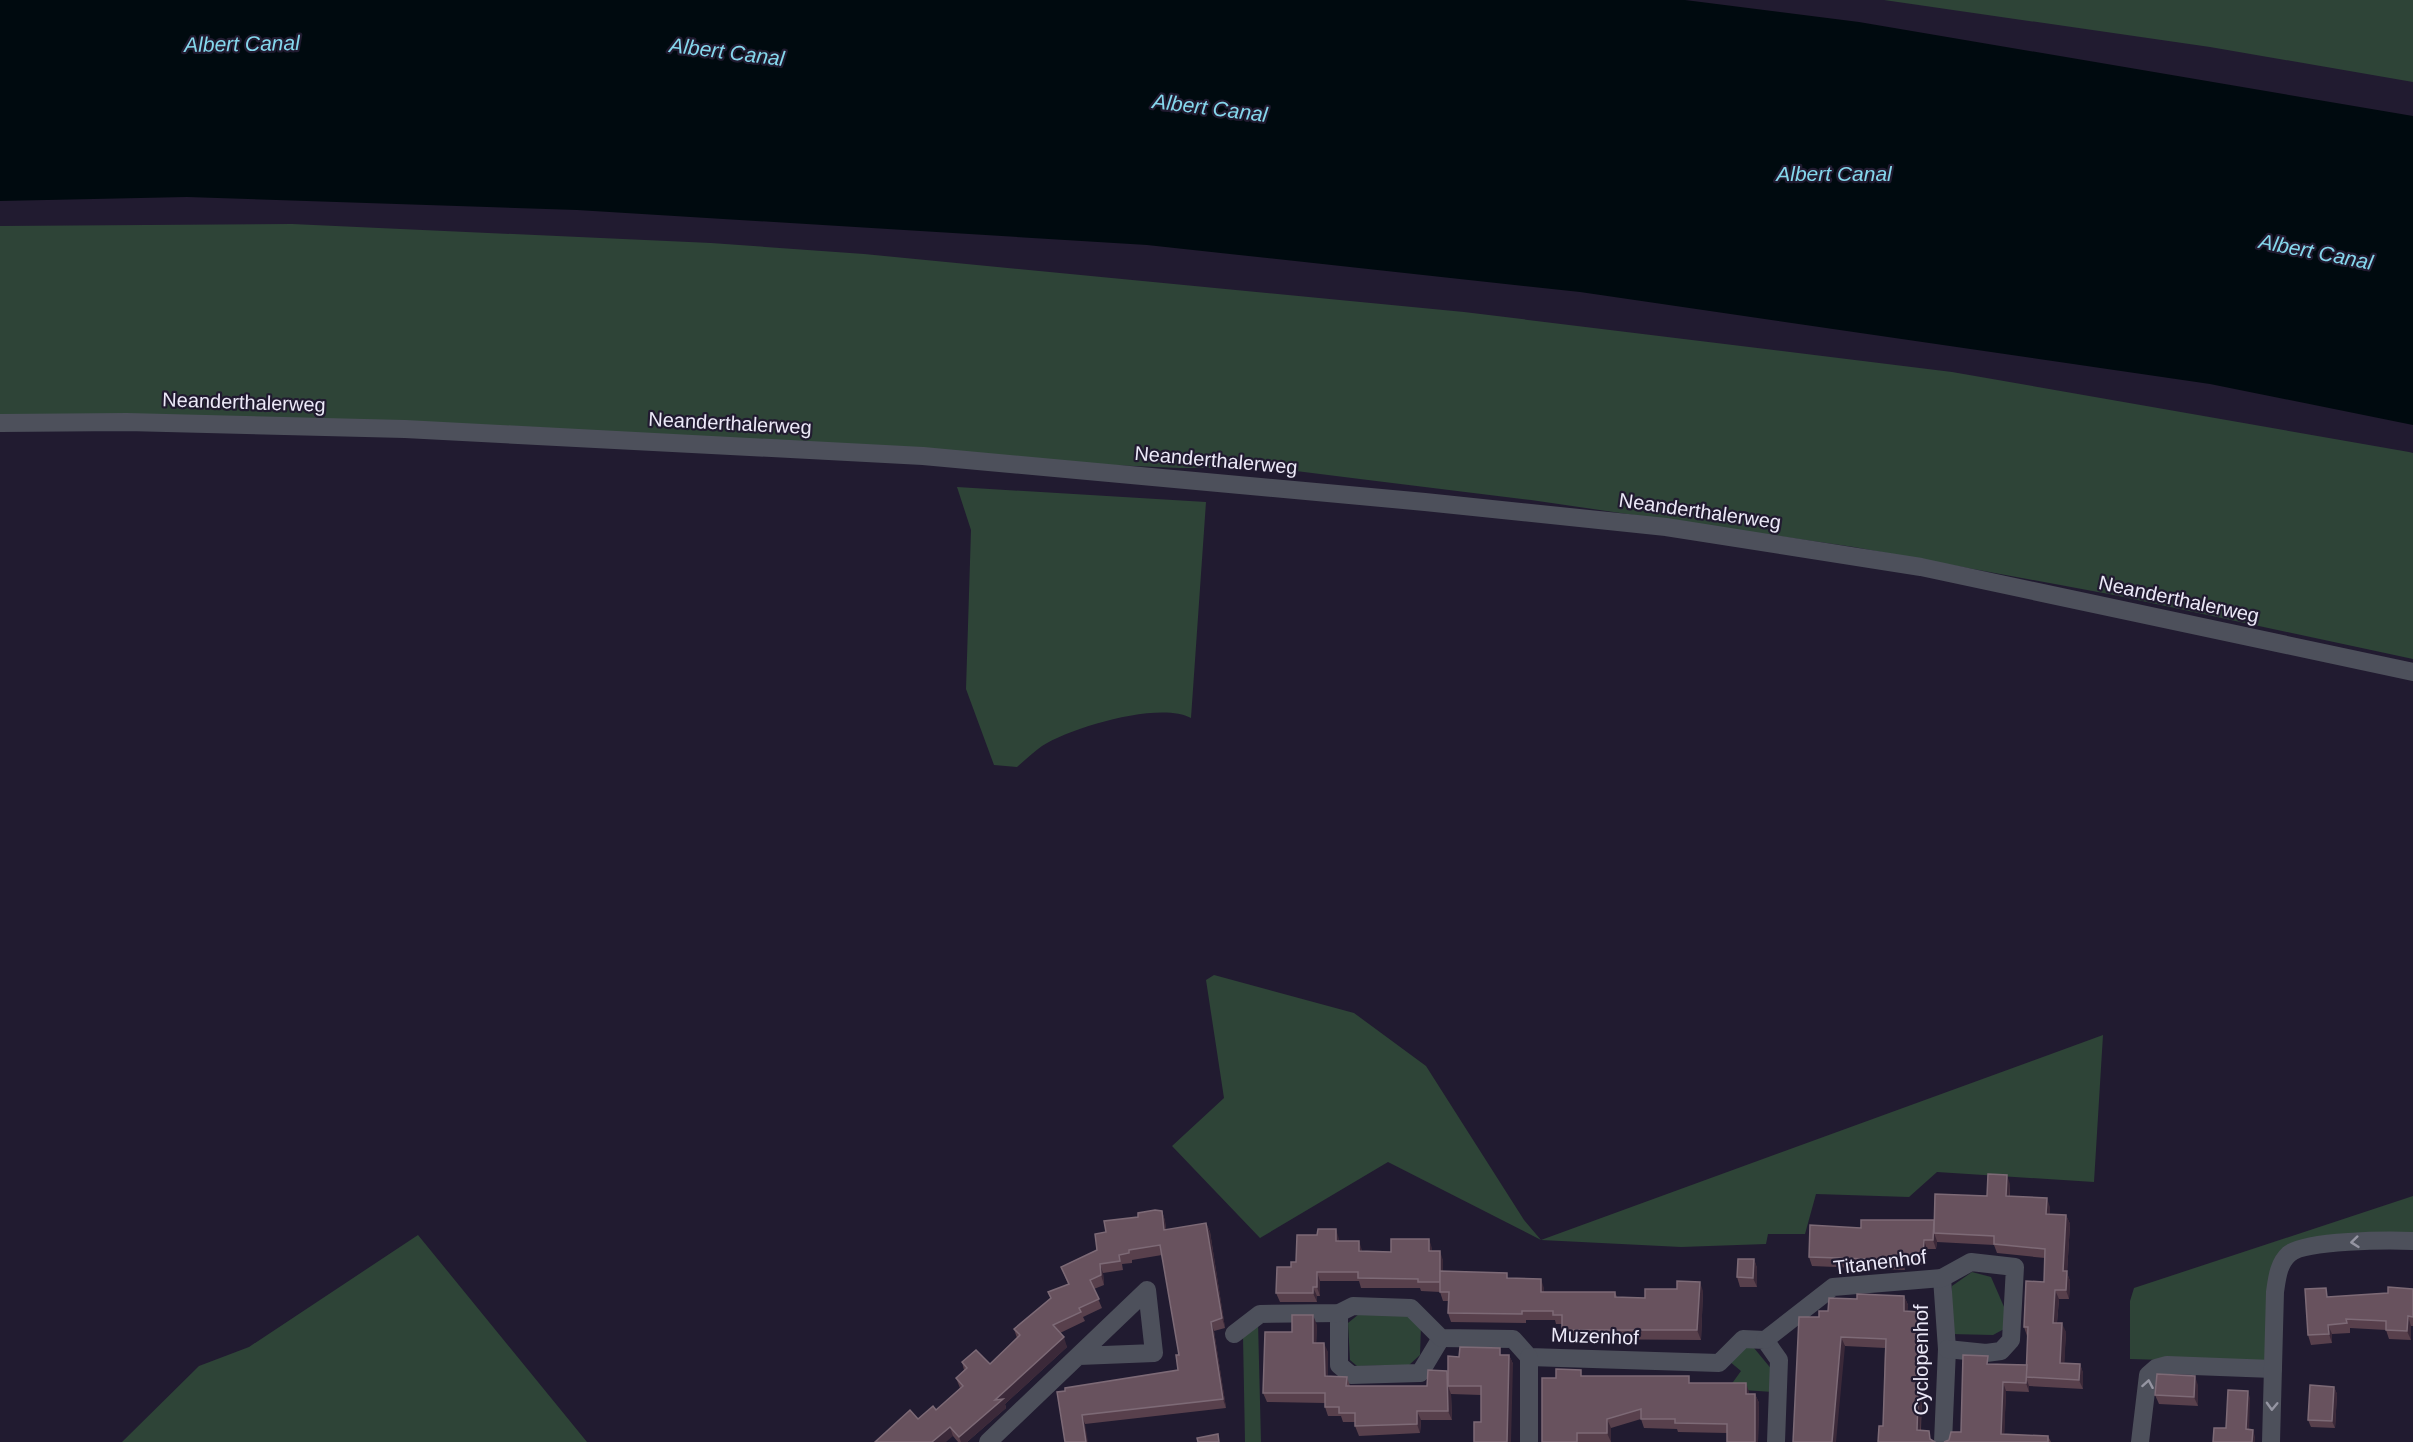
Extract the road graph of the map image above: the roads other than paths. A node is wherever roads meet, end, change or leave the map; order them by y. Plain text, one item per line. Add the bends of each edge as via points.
1 (0, 423) edge
2 (2413, 672) edge
3 (2413, 1241) edge
4 (1942, 1278) junction
5 (1339, 1312) junction
6 (1234, 1334) dead end
7 (1441, 1338) junction
8 (1765, 1340) junction
9 (1947, 1349) junction
10 (1079, 1356) junction
11 (1529, 1357) junction
12 (2273, 1369) junction
13 (1000, 1438) edge
14 (1529, 1442) edge
15 (1776, 1442) edge
16 (1943, 1442) edge
17 (2140, 1442) edge
18 (2271, 1442) edge

1 - 2 street, Neanderthalerweg via 405,429 923,456 1425,502 1666,527 1922,567
3 -> 12 street via 2383,1239 2313,1246 2290,1253 2278,1271
4 - 8 street, Titanenhof via 1833,1287
4 - 9 street, Cyclopenhof
4 - 9 street, Titanenhof via 1971,1262 2015,1267 2011,1340 2001,1351
5 - 6 street via 1260,1314
5 - 7 street via 1353,1306 1411,1308
5 - 7 street via 1340,1365 1351,1375 1420,1373
7 - 11 street, Muzenhof via 1513,1339
8 - 11 street, Muzenhof via 1743,1339 1719,1363
8 - 15 street via 1779,1360
9 - 16 street, Cyclopenhof
10 - 10 street via 1113,1323 1147,1290 1154,1353
10 - 13 street
11 - 14 street
17 -> 12 street via 2148,1375 2156,1368 2167,1365
12 -> 18 street

